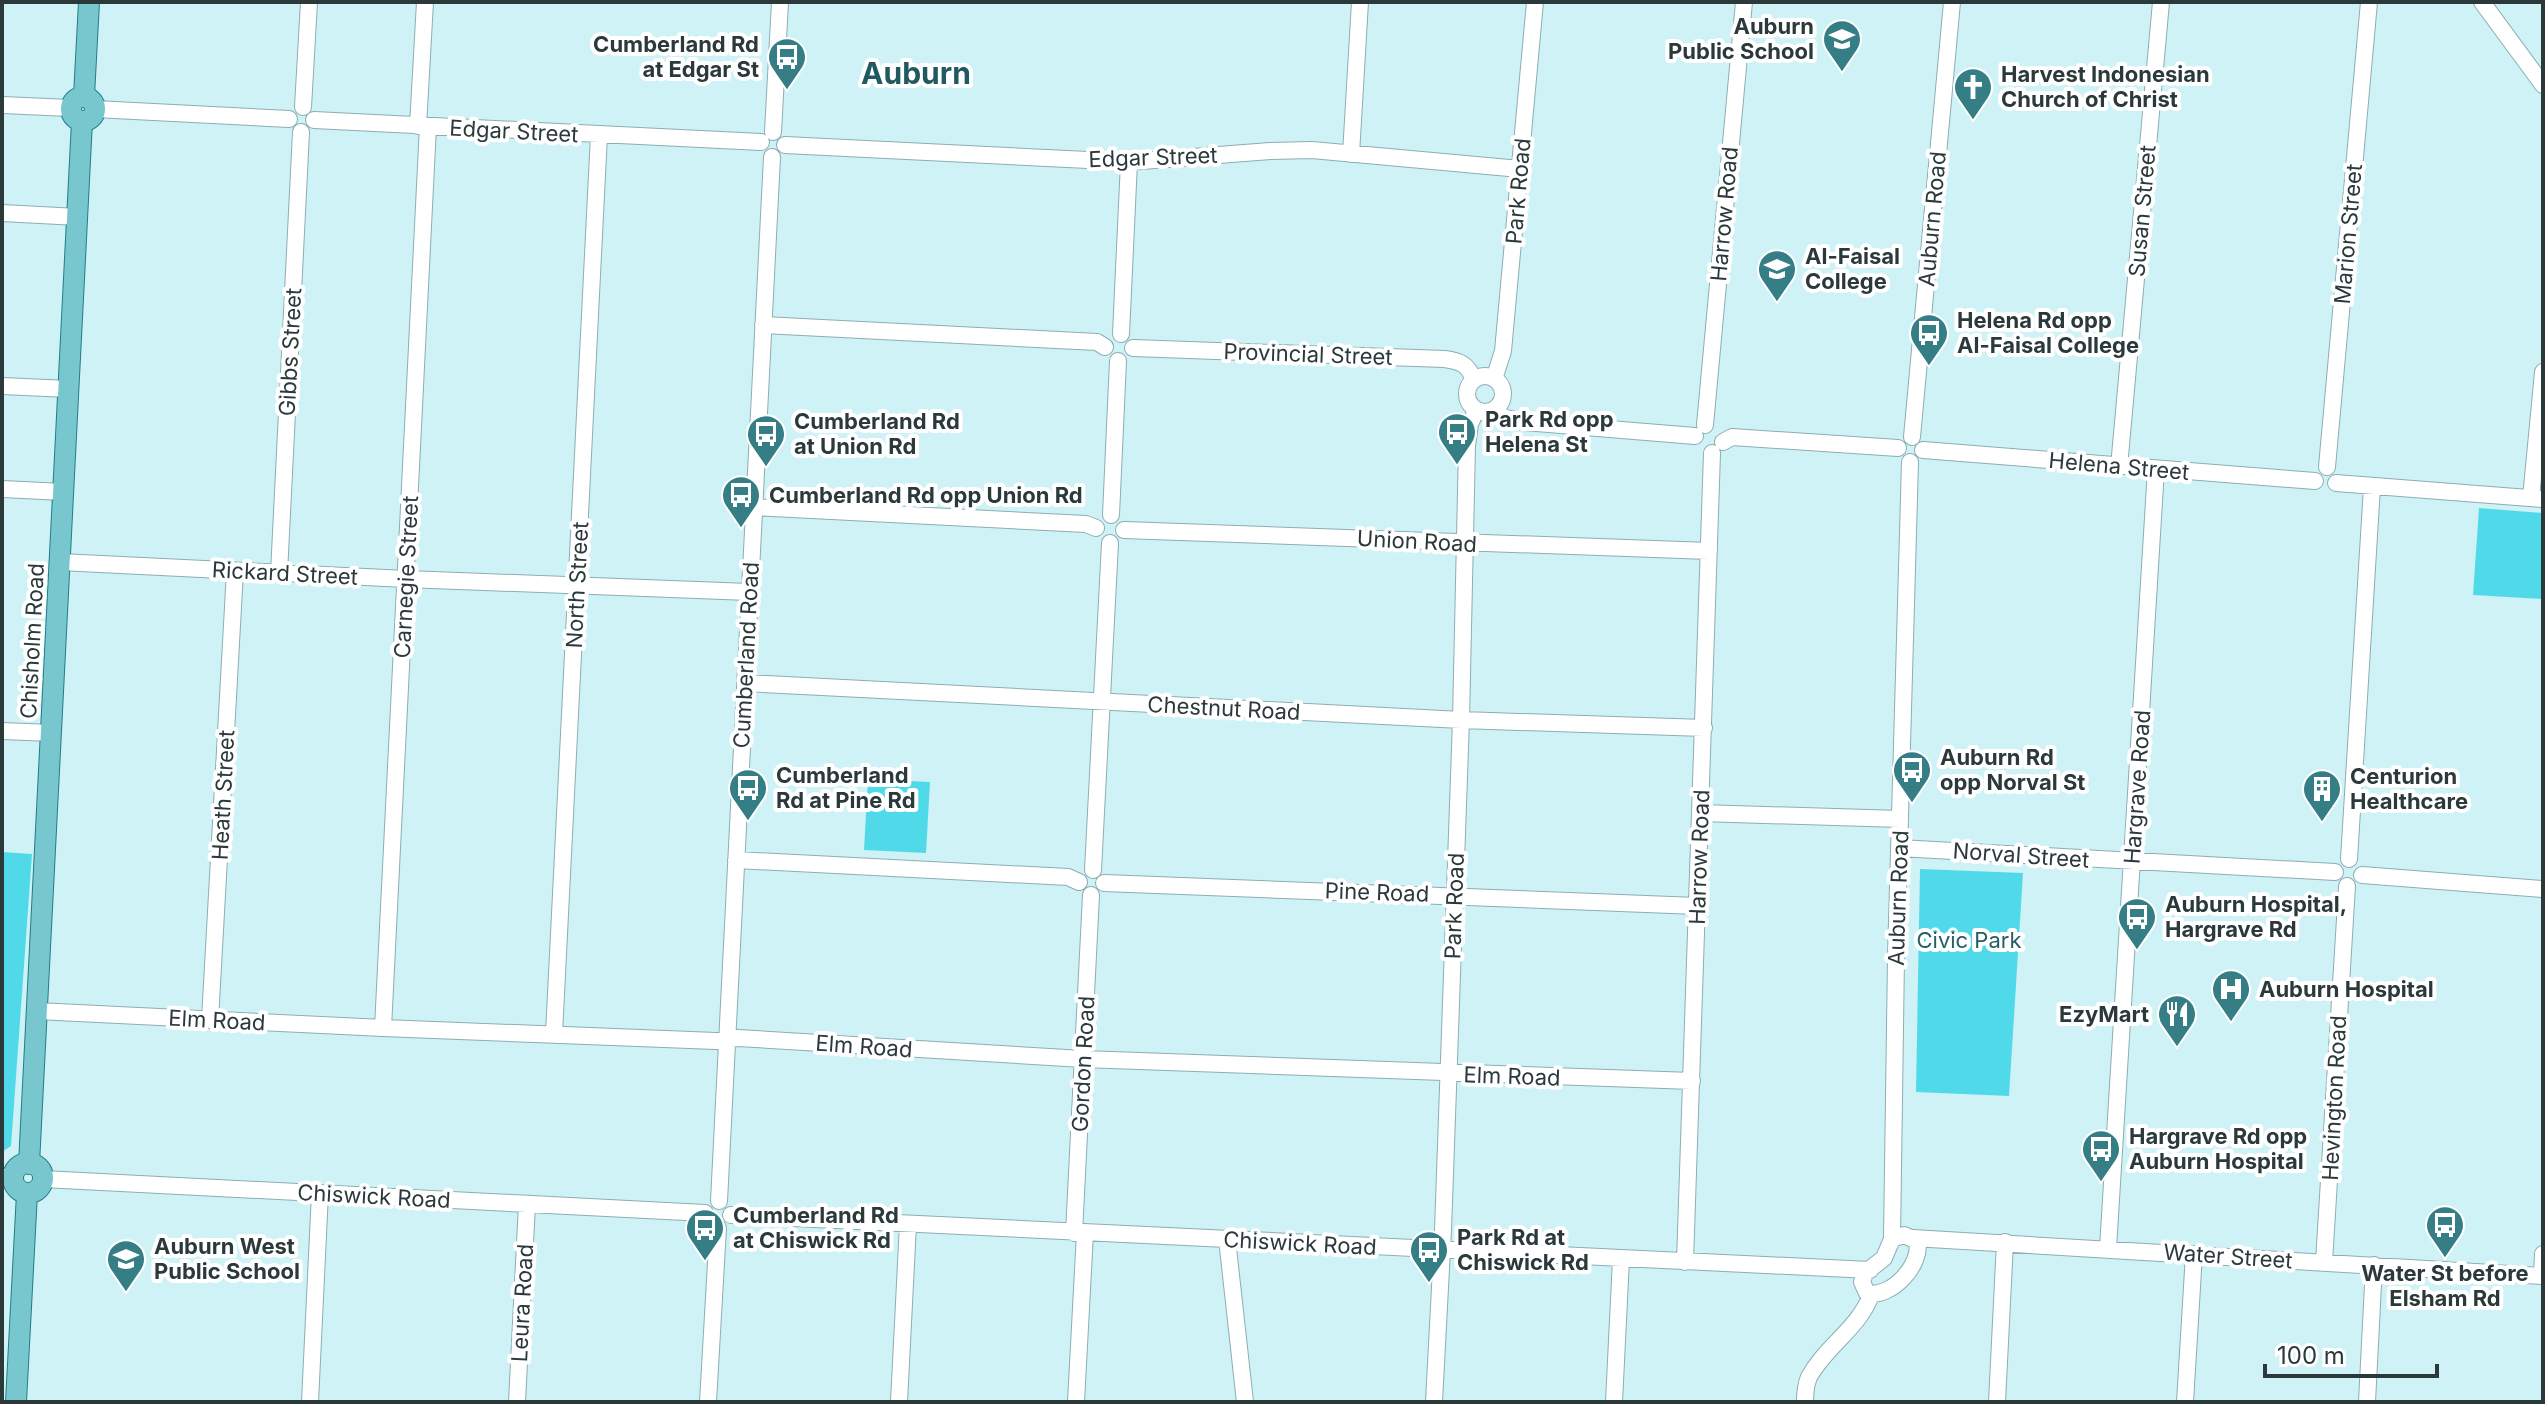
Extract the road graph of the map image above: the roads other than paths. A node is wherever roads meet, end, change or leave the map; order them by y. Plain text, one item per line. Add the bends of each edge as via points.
1 (89, 2) edge
2 (309, 2) edge
3 (425, 2) edge
4 (780, 2) edge
5 (1360, 2) edge
6 (1535, 2) edge
7 (1744, 2) edge
8 (1952, 2) edge
9 (2161, 2) edge
10 (2369, 2) edge
11 (2482, 2) edge
12 (2543, 85) edge
13 (2, 105) edge
14 (303, 107) junction
15 (83, 109) junction
16 (289, 119) junction
17 (314, 120) junction
18 (423, 126) junction
19 (301, 132) junction
20 (599, 135) junction
21 (767, 137) junction
22 (785, 145) junction
23 (1351, 154) junction
24 (772, 157) junction
25 (1129, 162) junction
26 (1520, 169) junction
27 (2, 213) edge
28 (78, 217) junction
29 (763, 325) junction
30 (1121, 334) junction
31 (1105, 347) junction
32 (1133, 348) junction
33 (1118, 361) junction
34 (2543, 372) edge
35 (1494, 379) junction
36 (1474, 380) junction
37 (2, 386) edge
38 (69, 389) junction
39 (1496, 408) junction
40 (1476, 411) junction
41 (1700, 431) junction
42 (1918, 443) junction
43 (1718, 448) junction
44 (1898, 448) junction
45 (1910, 462) junction
46 (2119, 467) junction
47 (2327, 467) junction
48 (2156, 469) junction
49 (2315, 481) junction
50 (2336, 483) junction
51 (2372, 487) junction
52 (2, 489) edge
53 (64, 492) junction
54 (2537, 498) edge
55 (754, 507) junction
56 (1111, 515) junction
57 (1096, 528) junction
58 (1124, 530) junction
59 (1110, 543) junction
60 (1466, 543) junction
61 (1709, 551) junction
62 (60, 562) junction
63 (235, 571) junction
64 (279, 573) junction
65 (406, 579) junction
66 (577, 584) junction
67 (749, 592) junction
68 (745, 683) junction
69 (1101, 703) junction
70 (1461, 720) junction
71 (1704, 728) junction
72 (2, 731) edge
73 (51, 733) junction
74 (1701, 813) junction
75 (1900, 819) junction
76 (1899, 848) junction
77 (2349, 859) junction
78 (736, 860) junction
79 (2132, 862) junction
80 (1093, 870) junction
81 (2335, 872) junction
82 (2362, 875) junction
83 (1079, 882) junction
84 (2347, 886) junction
85 (1098, 889) junction
86 (2543, 889) edge
87 (1455, 896) junction
88 (1697, 906) junction
89 (37, 1011) junction
90 (210, 1020) junction
91 (383, 1028) junction
92 (554, 1034) junction
93 (727, 1039) junction
94 (1083, 1059) junction
95 (1448, 1074) junction
96 (1692, 1081) junction
97 (36, 1172) junction
98 (14, 1183) edge
99 (320, 1193) junction
100 (719, 1201) junction
101 (527, 1204) junction
102 (705, 1213) junction
103 (731, 1215) junction
104 (908, 1224) junction
105 (718, 1228) junction
106 (1080, 1233) junction
107 (1913, 1238) junction
108 (1227, 1239) junction
109 (1892, 1239) junction
110 (2005, 1242) junction
111 (2108, 1248) junction
112 (1442, 1250) junction
113 (2194, 1254) junction
114 (2543, 1254) edge
115 (1621, 1259) junction
116 (1685, 1262) junction
117 (2324, 1262) junction
118 (2374, 1265) junction
119 (1870, 1270) junction
120 (2542, 1276) edge
121 (1871, 1295) junction
122 (16, 1402) edge
123 (310, 1402) edge
124 (517, 1402) edge
125 (708, 1402) edge
126 (899, 1402) edge
127 (1076, 1402) edge
128 (1245, 1402) edge
129 (1434, 1402) edge
130 (1614, 1402) edge
131 (1805, 1402) edge
132 (1997, 1402) edge
133 (2185, 1402) edge
134 (2367, 1402) edge

1 - 15 main road, Chisholm Road
2 - 14 street
3 - 18 street, Carnegie Street
4 - 21 street
5 - 23 street
6 - 26 street, Park Road
7 - 41 street, Harrow Road
8 - 42 street, Auburn Road
9 - 46 street, Susan Street
10 - 47 street, Marion Street
11 - 12 street
13 - 15 street
14 - 16 street
14 - 17 street
15 - 16 street
15 - 28 main road, Chisholm Road
16 - 19 street
17 - 18 street, Edgar Street
17 - 19 street
18 - 20 street, Edgar Street
18 - 65 street, Carnegie Street
19 - 64 street, Gibbs Street
20 - 21 street, Edgar Street
20 - 66 street, North Street
21 - 22 street via 781,135
21 - 24 street via 762,150
22 - 24 street
22 - 25 street, Edgar Street
23 - 25 street, Edgar Street via 1270,151
23 - 26 street, Edgar Street
24 - 29 street, Cumberland Road
25 - 30 street
26 - 35 street, Park Road via 1503,351
27 - 28 street
28 - 38 main road, Chisholm Road
29 - 31 street via 1097,342
29 - 55 street, Cumberland Road
30 - 31 street via 1109,338
30 - 32 street
31 - 33 street
32 - 33 street via 1130,356
32 - 36 street, Provincial Street via 1444,359 1465,364
33 - 56 street
34 - 54 street
35 - 36 street
35 - 39 street via 1503,392
36 - 40 street via 1466,396
37 - 38 street
38 - 53 main road, Chisholm Road
39 - 40 street
39 - 41 street via 1502,417 1523,422
40 - 60 street, Park Road via 1467,446
41 - 43 street via 1721,436
42 - 44 street via 1901,441
42 - 45 street via 1917,460
42 - 46 street, Helena Street
43 - 44 street via 1732,437
43 - 61 street, Harrow Road
44 - 45 street
45 - 75 street, Auburn Road
46 - 48 street, Helena Street
47 - 49 street via 2318,471
47 - 50 street via 2336,473
48 - 49 street, Helena Street
48 - 79 street, Hargrave Road
49 - 50 street via 2325,489
50 - 51 street
51 - 54 street
51 - 77 street
52 - 53 street
53 - 62 main road, Chisholm Road
55 - 57 street
55 - 67 street, Cumberland Road
56 - 57 street via 1099,520
56 - 58 street via 1119,518
57 - 59 street via 1098,537
58 - 59 street
58 - 60 street, Union Road
59 - 69 street
60 - 61 street, Union Road
60 - 70 street, Park Road
61 - 71 street, Harrow Road
62 - 63 street, Rickard Street
62 - 73 main road, Chisholm Road
63 - 64 street, Rickard Street
63 - 90 street, Heath Street
64 - 65 street, Rickard Street
65 - 66 street, Rickard Street
65 - 91 street, Carnegie Street
66 - 67 street, Rickard Street
66 - 92 street, North Street
67 - 68 street, Cumberland Road
68 - 69 street, Chestnut Road
68 - 78 street, Cumberland Road
69 - 70 street, Chestnut Road
69 - 80 street
70 - 71 street, Chestnut Road
70 - 87 street, Park Road
71 - 74 street, Harrow Road
72 - 73 street
73 - 89 main road, Chisholm Road
74 - 75 street
74 - 88 street, Harrow Road
75 - 76 street, Auburn Road
76 - 79 street, Norval Street
76 - 109 street, Auburn Road
77 - 81 street
77 - 82 street via 2359,864
78 - 83 street via 1068,877
78 - 93 street, Cumberland Road
79 - 81 street, Norval Street
79 - 111 street, Hargrave Road
80 - 83 street via 1083,873
80 - 85 street via 1102,875
81 - 84 street
82 - 84 street
82 - 86 street
83 - 85 street via 1083,891
84 - 117 street, Hevington Road
85 - 87 street, Pine Road
85 - 94 street, Gordon Road
87 - 88 street, Pine Road
87 - 95 street, Park Road
88 - 96 street, Harrow Road
89 - 90 street, Elm Road
89 - 97 main road, Chisholm Road
90 - 91 street, Elm Road
91 - 92 street, Elm Road
92 - 93 street, Elm Road
93 - 94 street, Elm Road
93 - 100 street, Cumberland Road
94 - 95 street, Elm Road
94 - 106 street, Gordon Road
95 - 96 street, Elm Road
95 - 112 street, Park Road
96 - 116 street, Harrow Road
97 - 98 main road via 17,1168
97 - 99 street, Chiswick Road
98 - 122 main road
99 - 101 street, Chiswick Road
99 - 123 street
100 - 102 street
100 - 103 street
101 - 102 street, Chiswick Road
101 - 124 street, Leura Road
102 - 105 street via 710,1225
103 - 104 street, Chiswick Road
103 - 105 street via 729,1223
104 - 106 street, Chiswick Road
104 - 126 street
105 - 125 street
106 - 108 street, Chiswick Road
106 - 127 street, Gordon Road
107 - 109 street, Water Street
107 - 110 street, Water Street
107 - 121 street via 1918,1247 1914,1264 1890,1289
108 - 112 street, Chiswick Road
108 - 128 street
109 - 119 street via 1884,1258
110 - 111 street, Water Street
110 - 132 street
111 - 113 street, Water Street
112 - 115 street, Chiswick Road
112 - 129 street, Park Road
113 - 117 street, Water Street
113 - 133 street
114 - 120 street
115 - 116 street, Chiswick Road
115 - 130 street
116 - 119 street, Chiswick Road
117 - 118 street, Water Street
118 - 120 street, Water Street
118 - 134 street
119 - 121 street via 1862,1282
121 - 131 street via 1857,1321 1809,1377

